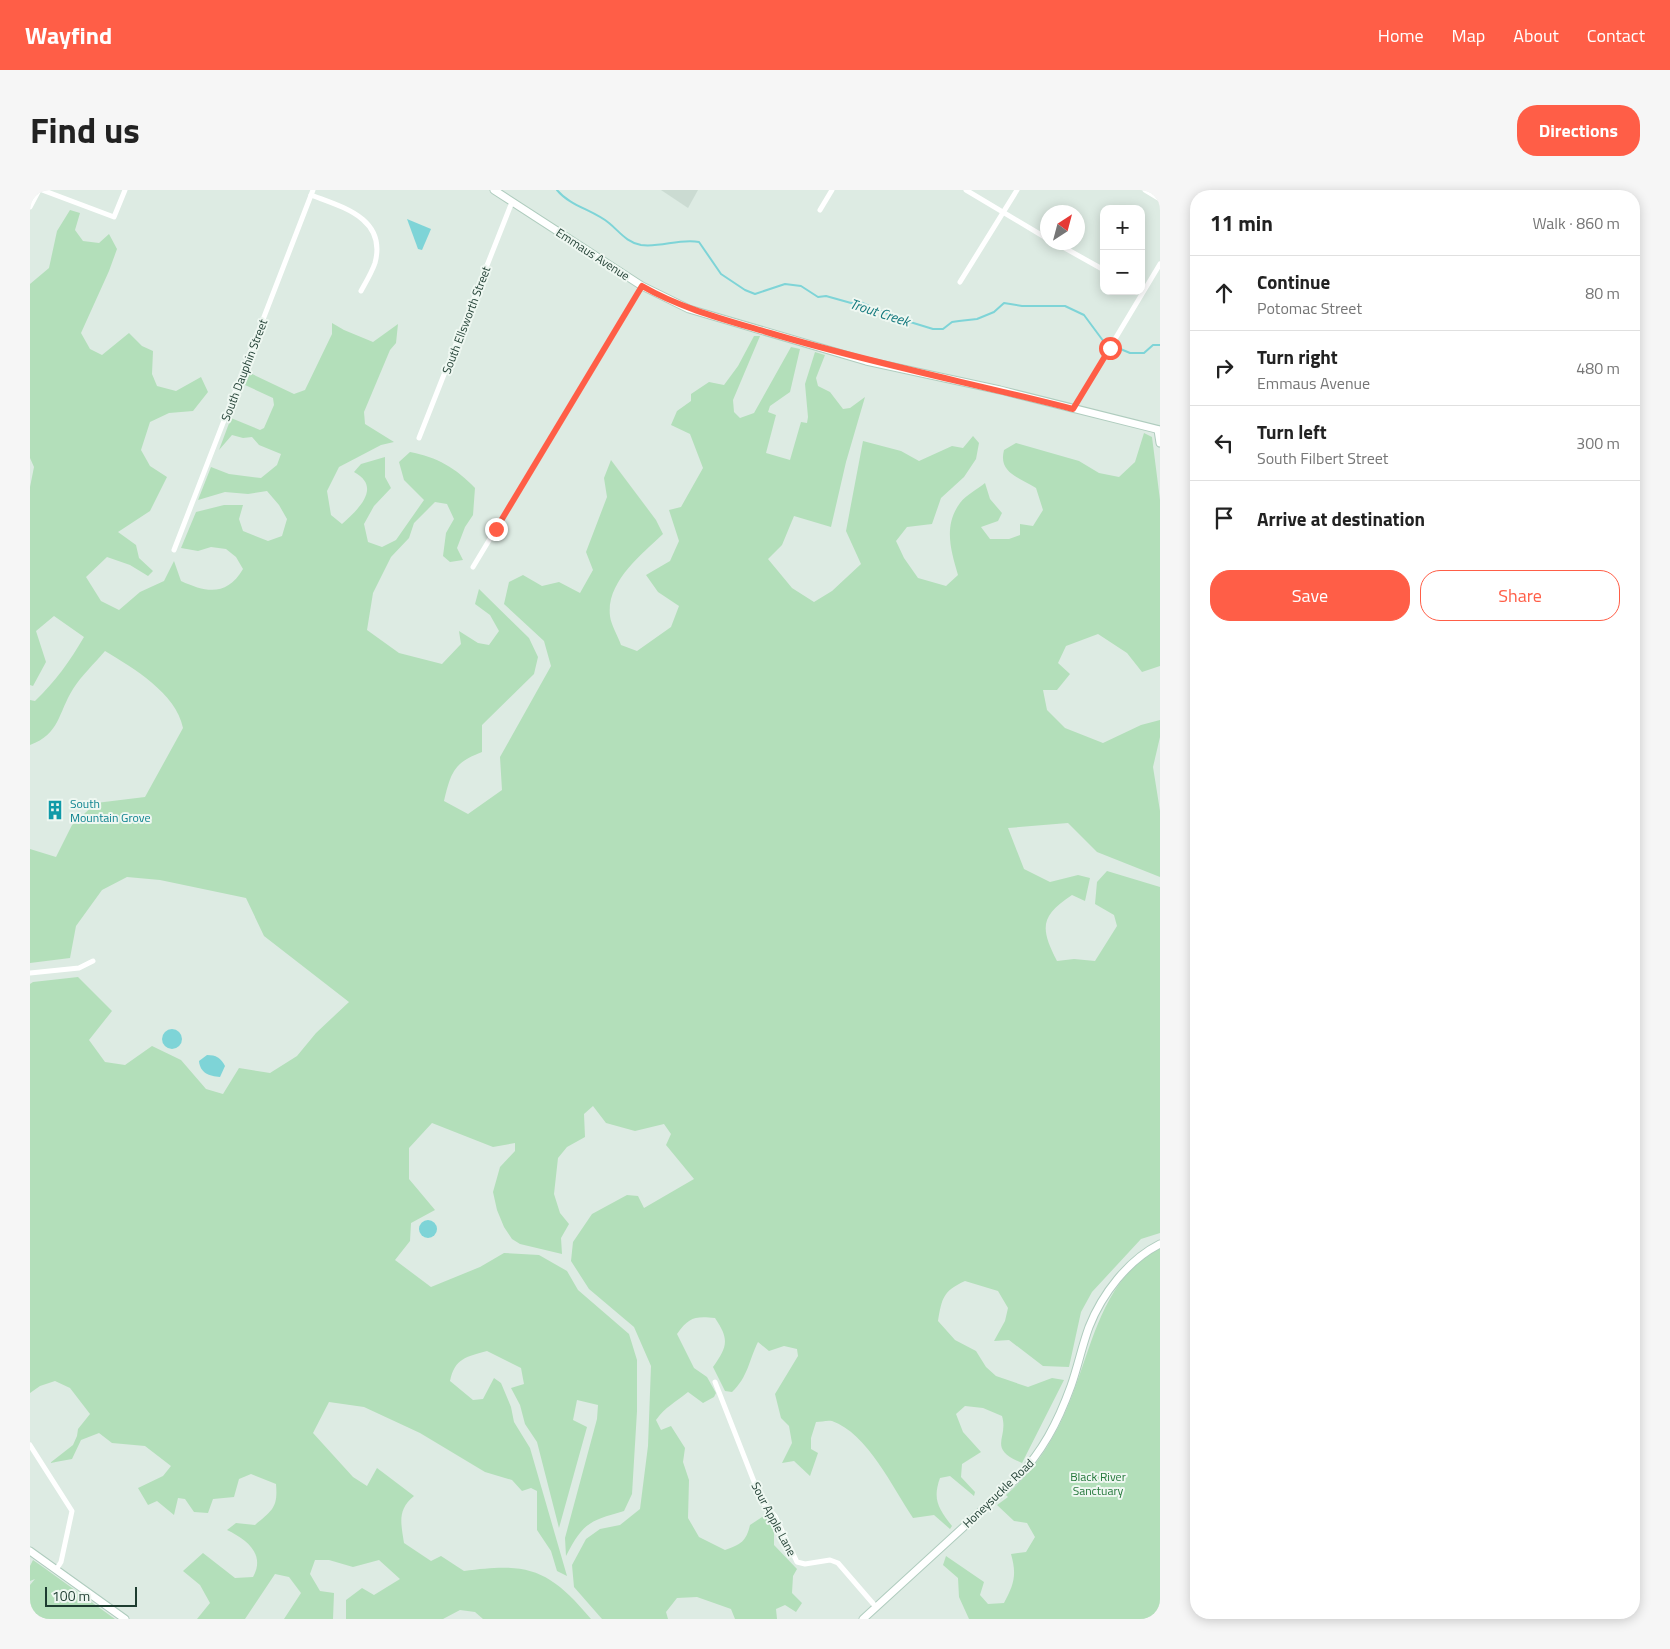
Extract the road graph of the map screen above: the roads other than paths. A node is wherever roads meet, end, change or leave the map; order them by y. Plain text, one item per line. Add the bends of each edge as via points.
1 (40, 190) edge
2 (125, 190) edge
3 (494, 190) edge
4 (832, 190) edge
5 (966, 190) edge
6 (1017, 190) edge
7 (1145, 190) edge
8 (312, 192) edge
9 (1160, 199) edge
10 (512, 202) junction
11 (30, 207) edge
12 (820, 210) dead end
13 (1004, 212) junction
14 (1040, 233) edge
15 (1068, 250) edge
16 (1160, 264) edge
17 (1100, 268) edge
18 (960, 282) dead end
19 (642, 286) junction
20 (1145, 287) edge
21 (361, 291) dead end
22 (1140, 295) edge
23 (1073, 409) junction
24 (1159, 430) edge
25 (420, 438) dead end
26 (1160, 442) edge
27 (174, 550) dead end
28 (473, 567) dead end
29 (93, 961) dead end
30 (30, 973) edge
31 (1160, 1244) edge
32 (715, 1382) dead end
33 (30, 1445) edge
34 (30, 1551) edge
35 (56, 1570) junction
36 (876, 1607) junction
37 (125, 1619) edge
38 (863, 1619) edge

1 - 2 street via 114,217
1 - 11 street
3 - 10 main road, Emmaus Avenue
4 - 12 street
5 - 13 street
6 - 13 street
7 - 9 street
8 - 21 street via 357,213 374,235 377,254
8 - 27 street, South Dauphin Street
10 - 19 main road, Emmaus Avenue
10 - 25 street, South Ellsworth Street
13 - 14 street
13 - 18 street
15 - 17 street
16 - 20 street
19 - 23 main road, Emmaus Avenue via 683,307 788,339
19 - 28 street
22 - 23 street
23 - 24 main road, Emmaus Avenue
24 - 26 main road
29 - 30 street via 79,968
31 - 36 main road, Honeysuckle Road via 1127,1267 1099,1308 1089,1327 1071,1387 1036,1457
32 - 36 street, Sour Apple Lane via 762,1502 775,1516 794,1559 804,1564 830,1560 838,1563
33 - 35 street via 72,1511 61,1562
34 - 35 main road
35 - 37 main road
36 - 38 main road, Honeysuckle Road

